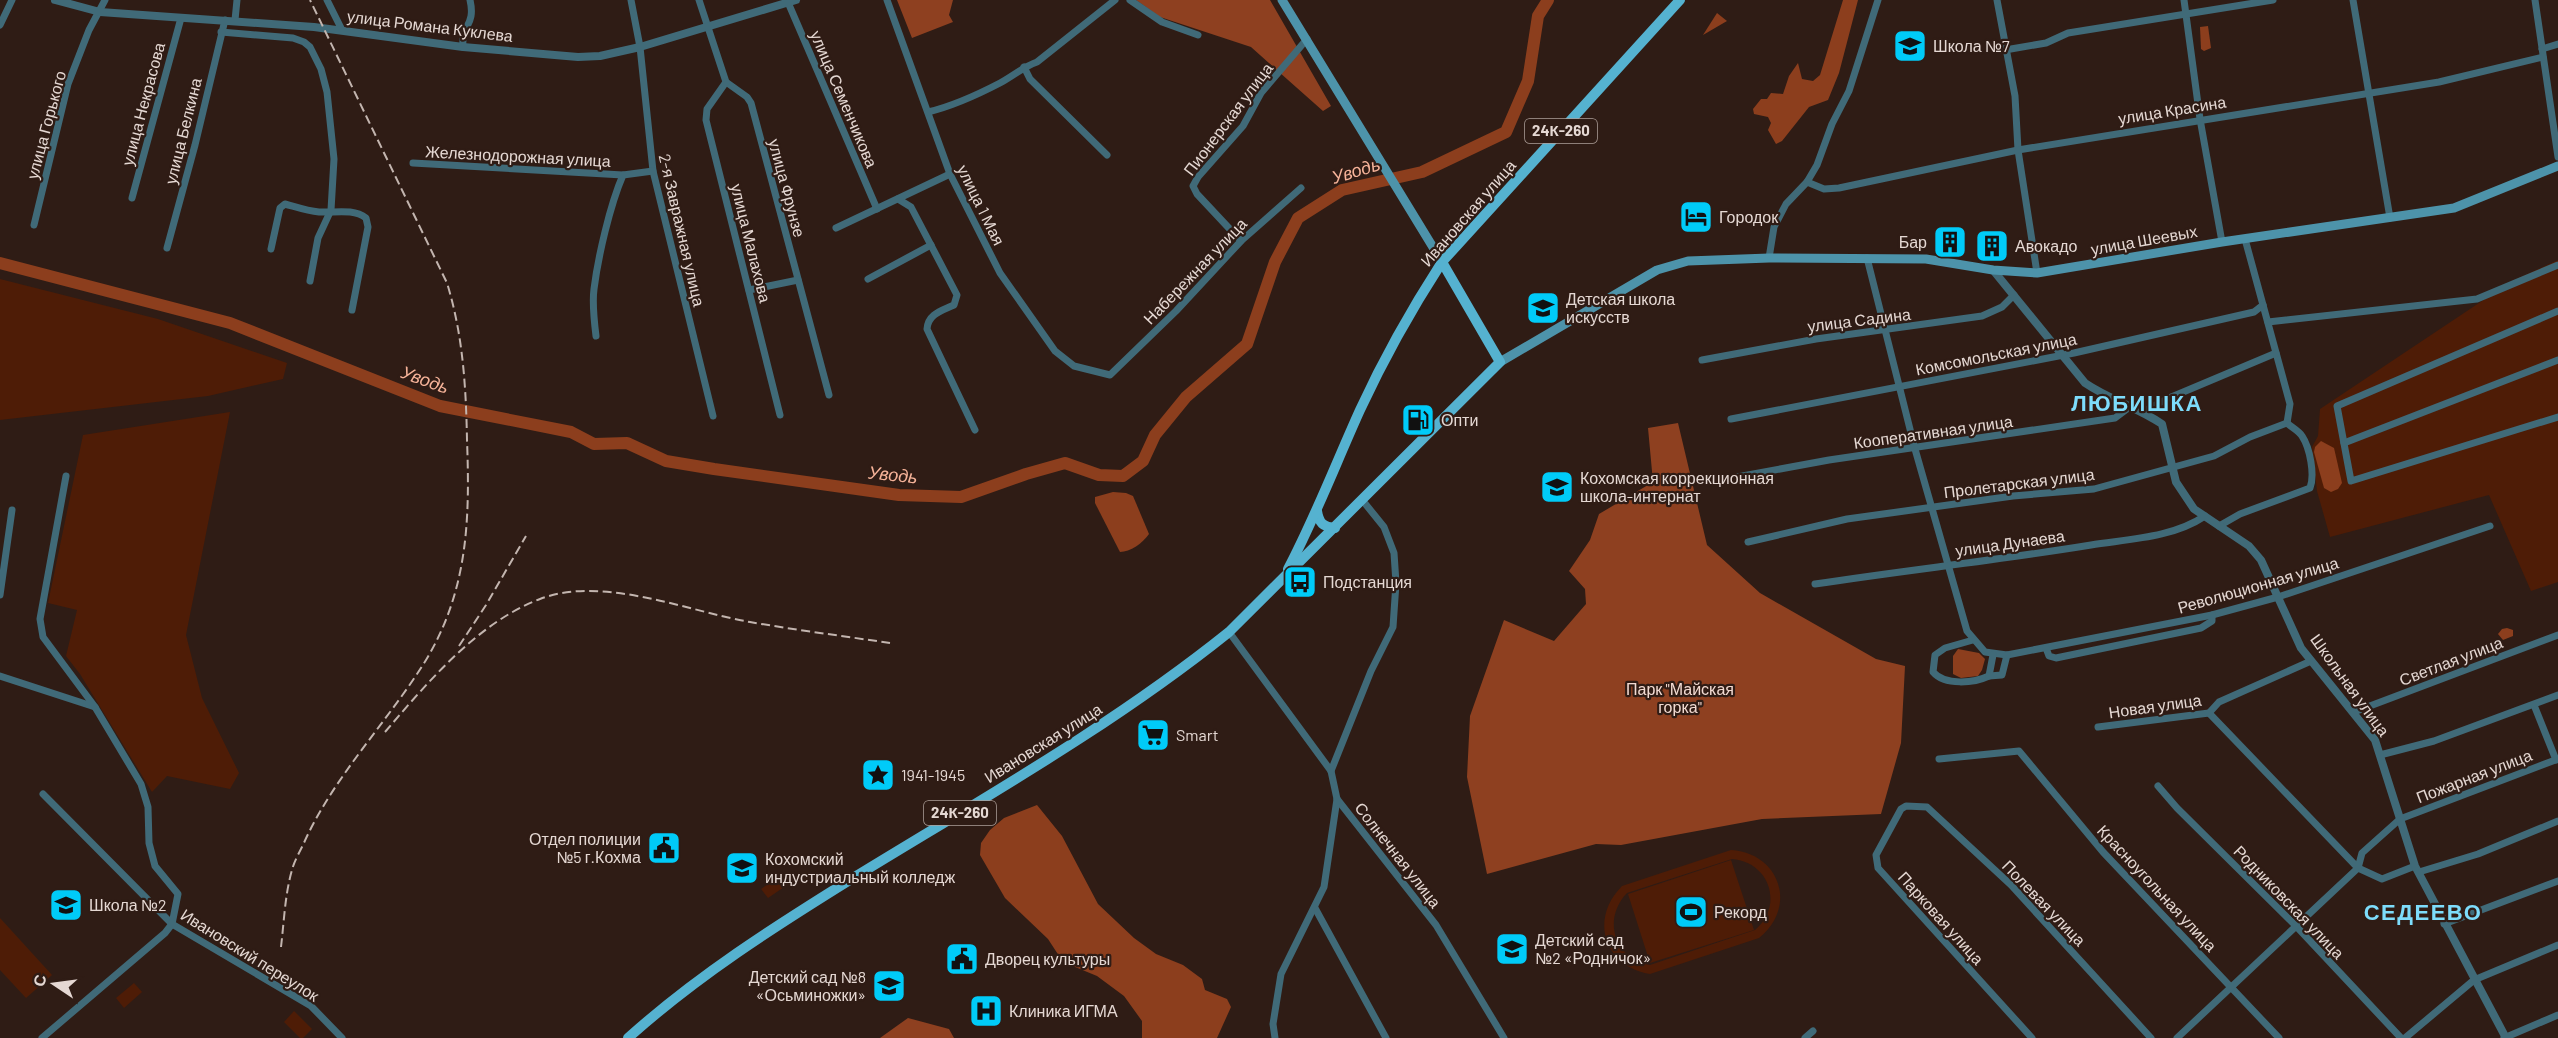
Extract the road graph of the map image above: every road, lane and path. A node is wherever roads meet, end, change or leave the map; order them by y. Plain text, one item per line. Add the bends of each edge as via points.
1 (12, 0) edge
2 (55, 0) edge
3 (105, 0) edge
4 (237, 0) edge
5 (327, 0) edge
6 (470, 0) edge
7 (631, 0) edge
8 (699, 0) edge
9 (886, 0) edge
10 (1115, 0) edge
11 (1130, 0) edge
12 (1282, 0) edge
13 (1680, 0) edge
14 (1878, 0) edge
15 (1997, 0) edge
16 (2184, 0) edge
17 (2273, 0) edge
18 (2353, 0) edge
19 (2535, 0) edge
20 (790, 1) edge
21 (100, 12) junction
22 (2187, 14) junction
23 (181, 18) junction
24 (225, 20) junction
25 (235, 20) junction
26 (0, 25) edge
27 (708, 27) junction
28 (340, 30) junction
29 (221, 32) junction
30 (1198, 35) dead end
31 (1307, 39) junction
32 (2558, 44) edge
33 (463, 47) junction
34 (640, 47) junction
35 (2542, 49) junction
36 (2005, 50) junction
37 (2543, 57) junction
38 (1024, 67) junction
39 (726, 82) junction
40 (2369, 94) junction
41 (928, 112) junction
42 (2200, 119) junction
43 (2018, 150) junction
44 (1107, 155) dead end
45 (2558, 157) edge
46 (413, 164) dead end
47 (2558, 166) edge
48 (653, 171) junction
49 (950, 174) junction
50 (622, 176) junction
51 (1807, 182) junction
52 (1301, 188) dead end
53 (132, 198) dead end
54 (898, 199) junction
55 (877, 208) junction
56 (331, 210) junction
57 (2390, 218) junction
58 (34, 225) dead end
59 (836, 228) dead end
60 (2245, 238) junction
61 (1241, 241) junction
62 (2222, 242) junction
63 (931, 245) junction
64 (167, 248) dead end
65 (271, 249) dead end
66 (1769, 258) junction
67 (1867, 258) junction
68 (1442, 262) junction
69 (2558, 265) edge
70 (1993, 270) junction
71 (2037, 273) junction
72 (868, 279) dead end
73 (798, 280) junction
74 (310, 281) dead end
75 (749, 290) junction
76 (2014, 295) junction
77 (2263, 305) junction
78 (352, 310) dead end
79 (2558, 311) edge
80 (2268, 322) junction
81 (1885, 331) junction
82 (596, 336) dead end
83 (2276, 353) junction
84 (2062, 355) junction
85 (1702, 360) dead end
86 (2558, 360) edge
87 (1500, 362) junction
88 (1110, 375) joint
89 (1898, 387) junction
90 (828, 395) dead end
91 (2131, 406) junction
92 (2144, 411) junction
93 (780, 415) dead end
94 (713, 416) dead end
95 (2558, 417) edge
96 (1731, 419) dead end
97 (2287, 423) junction
98 (975, 430) dead end
99 (2344, 443) junction
100 (1915, 449) junction
101 (2172, 466) junction
102 (66, 476) dead end
103 (1737, 477) dead end
104 (1363, 501) junction
105 (1932, 507) junction
106 (12, 510) dead end
107 (1317, 511) junction
108 (2205, 516) junction
109 (2219, 526) junction
110 (2490, 526) dead end
111 (1335, 528) junction
112 (1748, 542) dead end
113 (1947, 565) junction
114 (1283, 577) junction
115 (1815, 584) dead end
116 (0, 595) edge
117 (2278, 597) junction
118 (2212, 615) junction
119 (1229, 632) junction
120 (2558, 635) edge
121 (1973, 640) junction
122 (2046, 648) junction
123 (1993, 655) junction
124 (2007, 655) junction
125 (2312, 661) junction
126 (0, 676) edge
127 (1989, 676) junction
128 (2558, 695) edge
129 (2534, 705) junction
130 (95, 707) junction
131 (2354, 712) junction
132 (2209, 713) junction
133 (2098, 728) dead end
134 (2380, 755) junction
135 (1939, 759) dead end
136 (2557, 759) edge
137 (1331, 771) junction
138 (2158, 786) dead end
139 (43, 794) dead end
140 (1337, 799) junction
141 (1906, 806) joint
142 (2400, 819) junction
143 (2558, 821) edge
144 (2358, 868) junction
145 (2417, 869) junction
146 (2558, 881) edge
147 (1315, 908) junction
148 (172, 924) junction
149 (2444, 924) junction
150 (2297, 927) junction
151 (2558, 945) edge
152 (2474, 980) junction
153 (2231, 988) junction
154 (2558, 1015) edge
155 (1813, 1031) dead end
156 (42, 1038) edge
157 (342, 1038) edge
158 (628, 1038) edge
159 (1275, 1038) edge
160 (1386, 1038) edge
161 (1504, 1038) edge
162 (1805, 1038) edge
163 (2032, 1038) edge
164 (2151, 1038) edge
165 (2177, 1038) edge
166 (2279, 1038) edge
167 (2403, 1038) edge
168 (2505, 1038) edge

1 - 26 street
2 - 21 street, улица Романа Куклева
3 - 21 street, улица Горького
4 - 25 street
5 - 28 street
6 - 33 street via 473,13 464,31
7 - 34 street, 2-я Завражная улица
8 - 27 street
9 - 41 street, улица 1 Мая
10 - 38 street via 1037,62
11 - 30 street via 1162,22
12 - 31 main road
13 - 68 main road, Ивановская улица / 24К-260
14 - 51 street via 1849,91
15 - 36 street
16 - 22 street
17 - 22 street
18 - 40 street
19 - 35 street
20 - 27 street, улица Романа Куклева
20 - 55 street, улица Семенчикова
21 - 23 street, улица Романа Куклева
21 - 58 street, улица Горького via 68,84
22 - 36 street via 2068,33 2046,43
22 - 42 street
23 - 24 street, улица Романа Куклева
23 - 53 street, улица Некрасова
24 - 25 street, улица Романа Куклева
24 - 29 street, улица Белкина
25 - 28 street, улица Романа Куклева
27 - 34 street, улица Романа Куклева
27 - 39 street
28 - 33 street, улица Романа Куклева
29 - 56 street via 293,38 310,47 327,92 334,159
29 - 64 street, улица Белкина
31 - 61 street, Пионерская улица via 1261,93 1244,126 1193,186
31 - 68 main road
32 - 35 street
33 - 34 street, улица Романа Куклева via 578,57
34 - 48 street, 2-я Завражная улица
35 - 37 street
36 - 43 street via 2015,96
37 - 40 street, улица Красина
37 - 45 street
38 - 41 street via 1001,82
38 - 44 street via 1030,80
39 - 73 street, улица Фрунзе via 751,103
39 - 75 street, улица Малахова via 707,109 706,120
40 - 42 street, улица Красина
40 - 57 street
41 - 49 street, улица 1 Мая
42 - 43 street, улица Красина
42 - 62 street
43 - 51 street, улица Красина via 1839,188 1824,189
43 - 71 street
46 - 50 street, Железнодорожная улица
47 - 57 main road, улица Шеевых via 2454,208
48 - 50 street, Железнодорожная улица
48 - 94 street, 2-я Завражная улица
49 - 54 street
49 - 88 street, улица 1 Мая via 1000,273 1055,351 1074,366
50 - 82 street via 594,290
51 - 66 street via 1786,204 1774,227
52 - 61 street, Набережная улица
54 - 55 street
54 - 63 street via 911,207
55 - 59 street
56 - 65 street via 320,212 285,204 280,208
56 - 74 street via 318,238
56 - 78 street via 361,214 368,227
57 - 60 main road, улица Шеевых
60 - 62 main road, улица Шеевых
60 - 77 street
61 - 88 street, Набережная улица
62 - 71 main road, улица Шеевых
63 - 72 street
63 - 98 street via 957,295 954,305 933,315 927,329
66 - 67 main road, улица Шеевых
66 - 87 main road, улица Шеевых via 1688,261 1657,270
67 - 70 main road, улица Шеевых via 1943,260
67 - 81 street
68 - 87 main road
68 - 107 main road, Ивановская улица / 24К-260 via 1377,373
69 - 80 street via 2477,299
70 - 71 main road, улица Шеевых
70 - 76 street, Школьная улица
73 - 75 street
73 - 90 street, улица Фрунзе
75 - 93 street, улица Малахова
76 - 81 street, улица Садина via 2002,307 1982,316
76 - 84 street, Школьная улица
77 - 80 street
77 - 84 street, Комсомольская улица via 2254,312
79 - 99 street via 2337,406
80 - 83 street
81 - 85 street, улица Садина via 1815,339
81 - 89 street
83 - 92 street
83 - 97 street via 2290,404
84 - 89 street, Комсомольская улица
84 - 91 street, Школьная улица via 2085,383 2104,396
86 - 99 street
87 - 104 main road, Ивановская улица
89 - 96 street, Комсомольская улица
89 - 100 street
91 - 92 street, Школьная улица
91 - 100 street, Кооперативная улица via 2115,418
92 - 101 street, Школьная улица via 2163,424
95 - 99 street via 2351,481
97 - 101 street, Пролетарская улица via 2214,456
97 - 109 street via 2302,436 2309,453 2310,488
100 - 103 street, Кооперативная улица
100 - 105 street
101 - 105 street, Пролетарская улица via 2094,489
101 - 108 street, Школьная улица via 2176,482 2194,509
102 - 130 street via 40,619 43,637
104 - 111 main road, Ивановская улица
104 - 137 street via 1384,527 1394,553 1393,627
105 - 112 street, Пролетарская улица via 1847,519
105 - 113 street
106 - 116 street
107 - 111 main road via 1323,526
107 - 114 main road, Ивановская улица / 24К-260
108 - 109 street, Школьная улица
108 - 113 street, улица Дунаева via 2190,526 2161,534
109 - 117 street, Школьная улица via 2249,546 2261,560
110 - 117 street, Революционная улица
111 - 114 main road, Ивановская улица
113 - 115 street, улица Дунаева
113 - 121 street
114 - 119 main road, Ивановская улица / 24К-260
117 - 118 street, Революционная улица
117 - 125 street, Школьная улица via 2301,648
118 - 122 street, Революционная улица
118 - 122 street via 2212,621 2201,628 2056,658 2049,656
119 - 137 street, Солнечная улица
119 - 158 main road, Ивановская улица / 24К-260 via 1111,719 733,954
120 - 131 street, Светлая улица
121 - 123 street
121 - 127 street via 1935,655 1933,672 1961,682
122 - 124 street, Революционная улица
123 - 124 street, Революционная улица
123 - 127 street
124 - 127 street via 2002,675
125 - 131 street, Школьная улица
125 - 132 street, Новая улица via 2219,702
126 - 130 street
128 - 129 street
129 - 134 street via 2434,741
129 - 136 street
130 - 148 street via 141,784 148,807 149,843 155,866 178,894
131 - 134 street, Школьная улица via 2375,740
132 - 133 street, Новая улица
132 - 144 street
134 - 142 street, Школьная улица
135 - 153 street, Красноугольная улица via 2019,751 2103,852
136 - 142 street, Пожарная улица
137 - 140 street, Солнечная улица
138 - 150 street, Родниковская улица
139 - 148 street, Ивановский переулок
140 - 147 street via 1324,887
140 - 161 street, Солнечная улица via 1436,925
141 - 163 street, Парковая улица via 1876,855 1878,868
141 - 164 street, Полевая улица via 1927,807 2011,885
142 - 144 street via 2362,853
142 - 145 street, Школьная улица
143 - 145 street via 2478,854
144 - 145 street via 2382,879
144 - 150 street
145 - 149 street, Школьная улица
146 - 149 street
147 - 159 street via 1281,974 1273,1024
147 - 160 street
148 - 156 street
148 - 157 street, Ивановский переулок via 311,1006
149 - 152 street, Школьная улица
150 - 153 street
150 - 167 street, Родниковская улица
151 - 152 street
152 - 167 street
152 - 168 street, Школьная улица
153 - 165 street
153 - 166 street, Красноугольная улица
154 - 168 street
155 - 162 street

